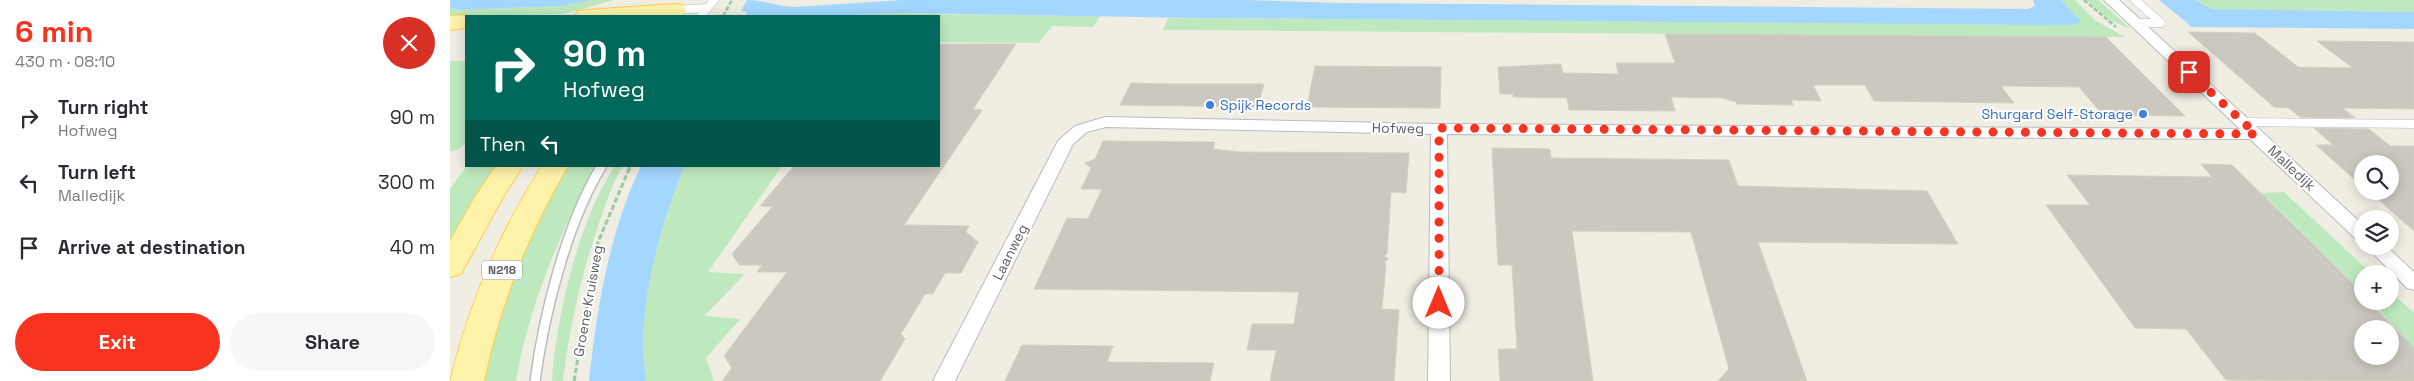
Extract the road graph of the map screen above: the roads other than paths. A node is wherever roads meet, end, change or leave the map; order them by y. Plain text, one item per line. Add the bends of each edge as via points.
1 (714, 0) edge
2 (2111, 0) edge
3 (2135, 0) edge
4 (707, 8) junction
5 (639, 10) edge
6 (672, 11) edge
7 (595, 15) edge
8 (702, 15) edge
9 (465, 22) edge
10 (450, 23) edge
11 (2136, 23) junction
12 (465, 38) edge
13 (450, 39) edge
14 (2242, 122) junction
15 (2414, 124) edge
16 (1439, 128) junction
17 (1081, 129) joint
18 (2256, 134) junction
19 (509, 167) edge
20 (554, 167) edge
21 (601, 167) edge
22 (2354, 226) edge
23 (2384, 255) edge
24 (450, 267) edge
25 (2414, 283) edge
26 (467, 381) edge
27 (535, 381) edge
28 (944, 381) edge
29 (1439, 381) edge

1 - 4 lane
2 - 11 street, Malledijk
3 - 11 lane via 2161,23
4 - 6 lane
4 - 8 lane
5 - 6 main road
5 - 7 main road
9 - 10 main road
11 - 14 street, Malledijk
12 - 13 main road
14 - 15 lane
14 - 18 street, Malledijk
16 - 17 street, Hofweg via 1105,122
16 - 18 street, Hofweg
16 - 29 street
17 - 28 street, Laanweg via 1066,141
18 - 22 street, Malledijk
19 - 24 main road via 488,197
20 - 26 main road, N218 via 509,253 479,336
21 - 27 lane via 576,222 561,267 545,323
23 - 25 street

